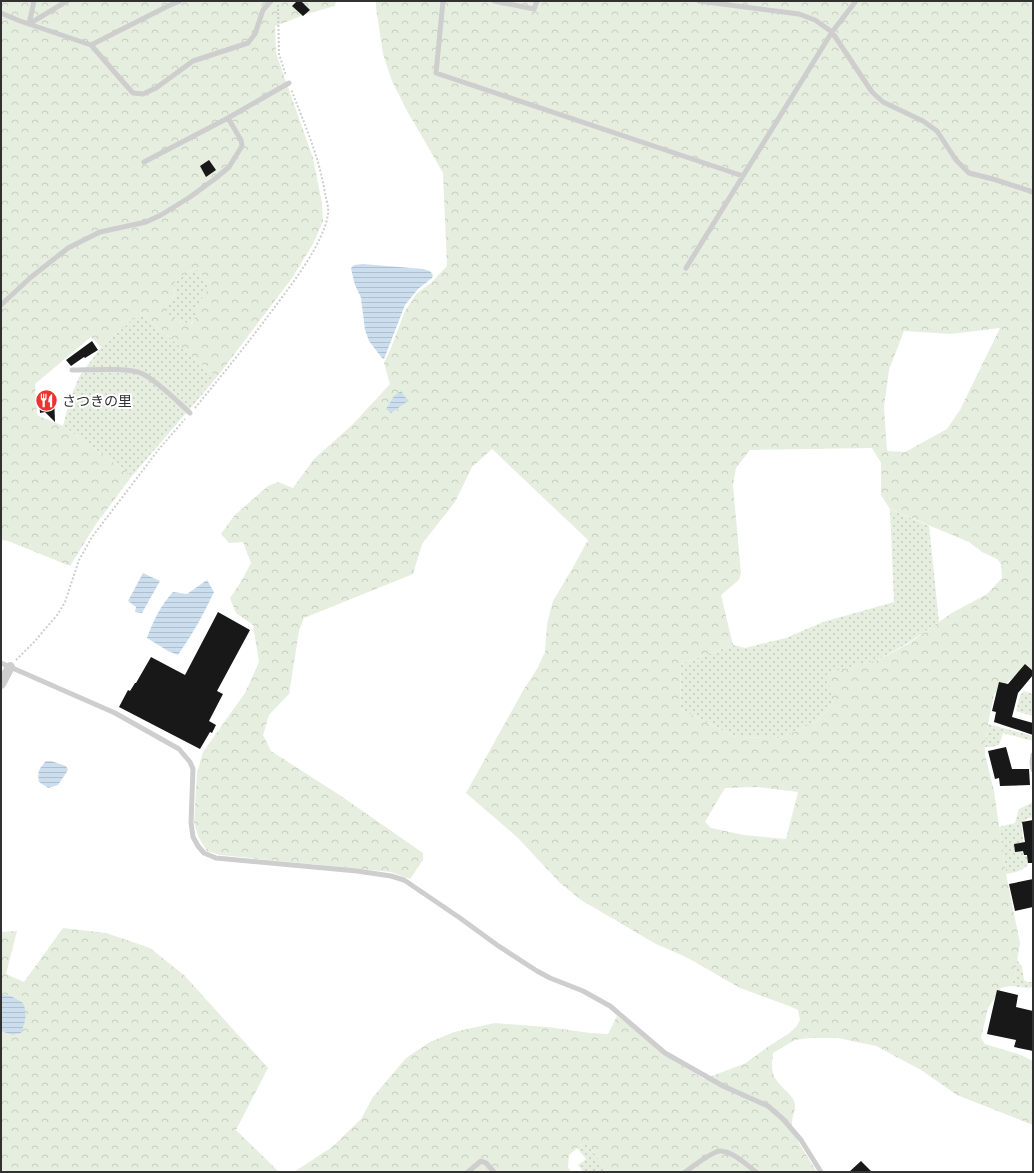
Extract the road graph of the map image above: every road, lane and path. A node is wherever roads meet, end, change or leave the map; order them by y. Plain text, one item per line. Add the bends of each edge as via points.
1 (34, 1) edge
2 (67, 1) edge
3 (180, 1) edge
4 (271, 1) edge
5 (278, 1) edge
6 (443, 1) edge
7 (494, 1) edge
8 (537, 1) edge
9 (699, 1) edge
10 (856, 1) edge
11 (1, 13) edge
12 (29, 24) junction
13 (832, 32) junction
14 (91, 45) junction
15 (289, 83) junction
16 (228, 118) junction
17 (144, 162) dead end
18 (743, 176) junction
19 (1033, 192) edge
20 (686, 268) dead end
21 (1, 305) edge
22 (72, 370) dead end
23 (190, 413) junction
24 (6, 665) edge
25 (1, 684) edge
26 (1033, 755) edge
27 (1033, 770) edge
28 (468, 1172) edge
29 (494, 1172) edge
30 (685, 1172) edge
31 (756, 1172) edge
32 (821, 1172) edge

1 - 12 lane
2 - 12 lane
3 - 14 lane
4 - 14 lane via 263,10 255,34 248,43 193,60 156,88 143,94 134,92 124,83
5 - 15 path via 279,54
6 - 18 lane via 436,73
7 - 8 lane via 534,9
9 - 13 lane via 799,14 815,20
10 - 13 lane
11 - 12 lane
12 - 14 lane
13 - 18 lane
13 - 19 lane via 872,92 883,102 923,121 937,131 956,160 969,173
15 - 16 lane
15 - 23 path via 315,151 323,181 328,212 325,226 294,282
16 - 17 lane
16 - 21 lane via 242,146 229,167 216,178 161,215 146,222 100,232 68,248
18 - 20 lane
22 - 23 lane via 135,371 151,380
23 - 24 path via 159,449 92,538 79,560 65,602 58,614 34,642
24 - 25 street
24 - 32 lane via 115,713 179,749 190,762 192,770 193,837 204,853 216,858 364,872 404,880 537,971 610,1006 665,1053 723,1086 768,1106 801,1140
26 - 27 lane
28 - 29 lane via 481,1161
30 - 31 lane via 715,1152 721,1151 739,1159

